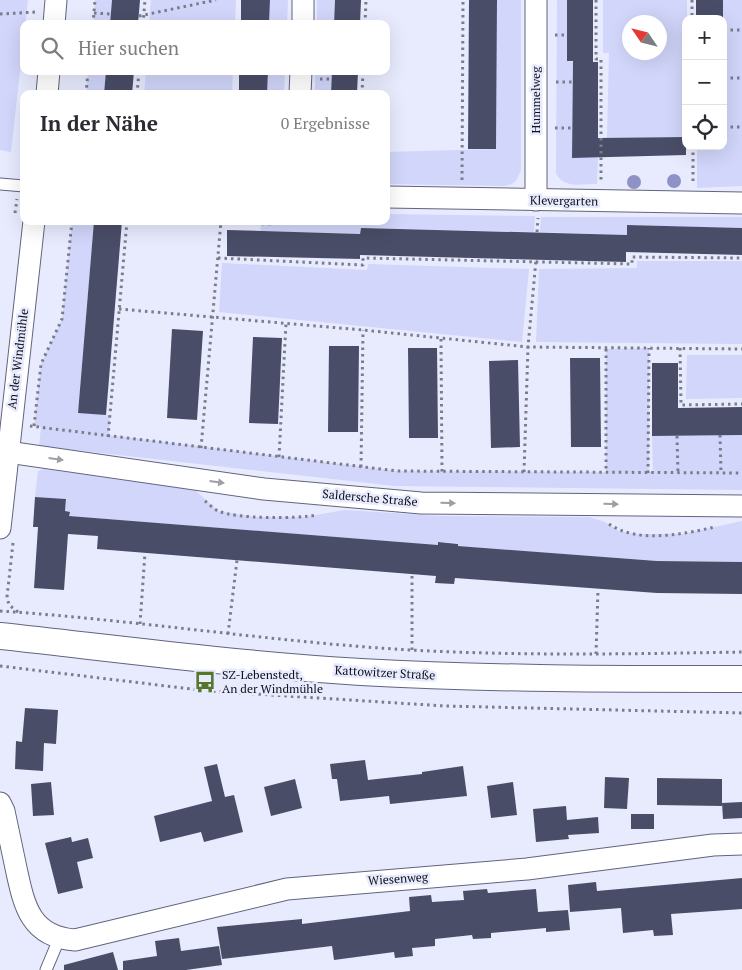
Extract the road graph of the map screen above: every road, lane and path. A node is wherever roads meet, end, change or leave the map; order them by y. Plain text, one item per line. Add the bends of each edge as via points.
1 (95, 0) edge
2 (145, 0) edge
3 (216, 0) edge
4 (303, 0) edge
5 (366, 0) edge
6 (464, 0) edge
7 (536, 0) edge
8 (596, 0) edge
9 (692, 0) edge
10 (55, 12) edge
11 (94, 13) junction
12 (0, 14) edge
13 (111, 14) dead end
14 (692, 15) edge
15 (139, 16) dead end
16 (144, 16) junction
17 (93, 20) edge
18 (144, 20) edge
19 (303, 20) edge
20 (365, 20) edge
21 (553, 26) dead end
22 (727, 30) edge
23 (742, 30) edge
24 (553, 35) junction
25 (567, 35) dead end
26 (553, 45) dead end
27 (49, 75) edge
28 (88, 75) edge
29 (139, 75) edge
30 (308, 75) edge
31 (363, 75) edge
32 (727, 78) edge
33 (742, 78) edge
34 (332, 79) dead end
35 (572, 82) dead end
36 (47, 90) edge
37 (86, 90) edge
38 (137, 90) edge
39 (302, 90) edge
40 (362, 90) edge
41 (553, 91) dead end
42 (553, 119) dead end
43 (727, 127) edge
44 (742, 127) edge
45 (553, 128) junction
46 (572, 128) dead end
47 (553, 138) dead end
48 (693, 150) edge
49 (0, 184) edge
50 (462, 185) dead end
51 (20, 186) edge
52 (601, 189) dead end
53 (693, 192) dead end
54 (390, 197) edge
55 (742, 203) edge
56 (537, 206) junction
57 (34, 225) edge
58 (72, 225) edge
59 (127, 225) edge
60 (221, 225) edge
61 (537, 232) dead end
62 (218, 258) junction
63 (742, 258) edge
64 (535, 261) junction
65 (120, 309) junction
66 (212, 317) junction
67 (286, 323) junction
68 (363, 330) junction
69 (441, 339) junction
70 (528, 348) junction
71 (649, 348) junction
72 (680, 348) junction
73 (606, 349) junction
74 (742, 349) edge
75 (742, 404) edge
76 (10, 422) junction
77 (34, 426) junction
78 (720, 435) dead end
79 (677, 436) dead end
80 (108, 437) junction
81 (202, 448) junction
82 (4, 452) edge
83 (280, 457) junction
84 (361, 466) junction
85 (442, 472) junction
86 (524, 472) junction
87 (606, 472) junction
88 (648, 473) junction
89 (678, 473) junction
90 (721, 473) junction
91 (742, 473) edge
92 (742, 506) edge
93 (7, 534) edge
94 (145, 553) dead end
95 (237, 560) dead end
96 (412, 574) dead end
97 (598, 589) dead end
98 (0, 611) edge
99 (18, 612) junction
100 (140, 624) junction
101 (228, 634) junction
102 (0, 636) edge
103 (412, 650) junction
104 (742, 652) edge
105 (596, 654) junction
106 (0, 666) edge
107 (742, 679) edge
108 (160, 680) dead end
109 (160, 685) junction
110 (209, 685) dead end
111 (208, 690) junction
112 (742, 713) edge
113 (0, 803) edge
114 (742, 844) edge
115 (59, 939) junction
116 (46, 970) edge

1 - 11 path
2 - 16 path
3 - 16 path
4 - 19 street
5 - 20 path
6 - 50 path
7 - 56 street, Hummelweg
8 - 52 path via 596,60 601,60
9 - 14 path
10 - 12 path
11 - 13 path
11 - 17 path
15 - 16 path
16 - 18 path
21 - 24 path
22 - 23 path
24 - 25 path
24 - 26 path
27 - 36 street
28 - 37 path
29 - 38 path
30 - 34 path
30 - 39 street
31 - 40 path
32 - 33 path
35 - 41 path via 553,82
42 - 45 path
43 - 44 path
45 - 46 path
45 - 47 path
48 - 53 path
49 - 51 lane
54 - 56 street, Klevergarten
55 - 56 street, Klevergarten
56 - 61 path
57 - 76 street, An der Windmühle
58 - 77 path via 62,319 41,364
59 - 65 path
60 - 62 path
62 - 64 path via 363,265 363,258
62 - 66 path
63 - 64 path via 632,257 632,264
64 - 70 path
65 - 66 path
65 - 80 path
66 - 67 path
66 - 81 path
67 - 68 path
67 - 83 path
68 - 69 path
68 - 84 path
69 - 70 path
69 - 85 path
70 - 73 path
70 - 86 path
71 - 72 path
71 - 73 path
71 - 88 path
72 - 74 path
72 - 75 path via 681,405
73 - 87 path
76 - 77 path
76 - 82 street, An der Windmühle
77 - 80 path
78 - 90 path
79 - 89 path
80 - 81 path
81 - 83 path
82 -> 92 street, Saldersche Straße via 264,488 421,503
82 - 93 street, An der Windmühle
83 - 84 path
84 - 85 path
85 - 86 path
86 - 87 path
87 - 88 path
88 - 89 path
89 - 90 path
90 - 91 path
93 - 99 path via 7,597
94 - 100 path
95 - 101 path
96 - 103 path
97 - 105 path
98 - 99 path
99 - 100 path
100 - 101 path
101 - 103 path
102 - 107 street, Kattowitzer Straße via 208,660 359,672 494,678
103 - 105 path
104 - 105 path
106 - 109 path
108 - 109 path
109 - 111 path
110 - 111 path
111 - 112 path via 446,706
113 - 115 street via 24,903 34,921
114 - 115 street, Wiesenweg via 527,869 287,889 75,940
115 - 116 lane

